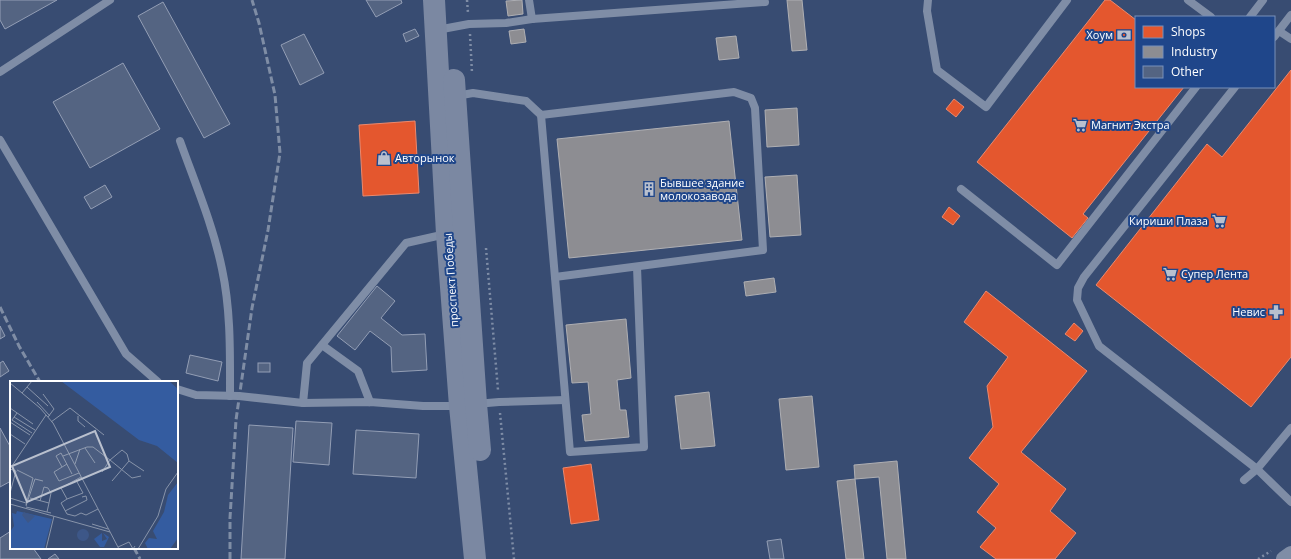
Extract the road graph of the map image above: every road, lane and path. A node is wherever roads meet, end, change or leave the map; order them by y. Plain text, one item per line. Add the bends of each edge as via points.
1 (110, 0) edge
2 (434, 0) edge
3 (450, 0) edge
4 (467, 0) edge
5 (530, 0) edge
6 (764, 0) edge
7 (928, 0) edge
8 (1067, 0) edge
9 (1188, 0) edge
10 (1264, 0) edge
11 (1291, 15) edge
12 (1210, 16) edge
13 (1251, 16) edge
14 (532, 19) junction
15 (453, 27) junction
16 (1280, 31) junction
17 (1275, 37) edge
18 (1291, 40) edge
19 (0, 72) edge
20 (1195, 88) edge
21 (1234, 88) edge
22 (456, 96) junction
23 (541, 115) junction
24 (0, 140) edge
25 (180, 141) dead end
26 (961, 189) dead end
27 (447, 234) junction
28 (486, 244) dead end
29 (637, 267) junction
30 (555, 277) junction
31 (322, 345) junction
32 (157, 381) edge
33 (178, 389) edge
34 (230, 396) junction
35 (565, 400) junction
36 (370, 402) junction
37 (499, 402) junction
38 (303, 403) junction
39 (468, 405) junction
40 (1291, 428) edge
41 (1257, 469) junction
42 (1244, 480) dead end
43 (1291, 502) edge
44 (1291, 554) edge
45 (475, 559) edge
46 (490, 559) edge
47 (514, 559) edge
48 (1284, 559) edge

1 - 19 lane
2 - 15 main road, проспект Победы
3 - 15 main road, проспект Победы
4 - 15 path
5 - 14 lane
6 - 14 lane via 765,2
7 - 8 lane via 927,11 937,70 986,107
9 - 12 lane
10 - 13 lane
11 - 16 lane
14 - 15 lane
15 - 22 main road, проспект Победы
15 - 22 path
16 - 17 lane
16 - 18 lane
20 - 26 lane via 1057,265
21 - 41 lane via 1084,277 1078,288 1077,300 1099,346
22 - 23 lane via 526,101
22 - 27 main road, проспект Победы
22 - 39 main road, проспект Победы
23 - 29 lane via 734,92 750,98 755,108 763,250
23 - 30 lane
24 - 32 lane via 126,354
25 - 34 lane via 209,222 222,268 229,314
27 - 31 lane via 406,243
27 - 39 main road, проспект Победы
28 - 37 path
29 - 30 lane
29 - 35 lane via 644,447 570,452
30 - 35 lane
31 - 36 lane via 358,371
31 - 38 lane via 307,363
33 - 34 lane via 196,395
34 - 38 lane
35 - 37 lane
36 - 38 lane
36 - 39 lane via 423,406
37 - 39 lane
37 - 47 path
39 - 45 main road, проспект Победы
39 - 46 main road, проспект Победы
40 - 41 lane
41 - 42 lane
41 - 43 lane
44 - 48 street

